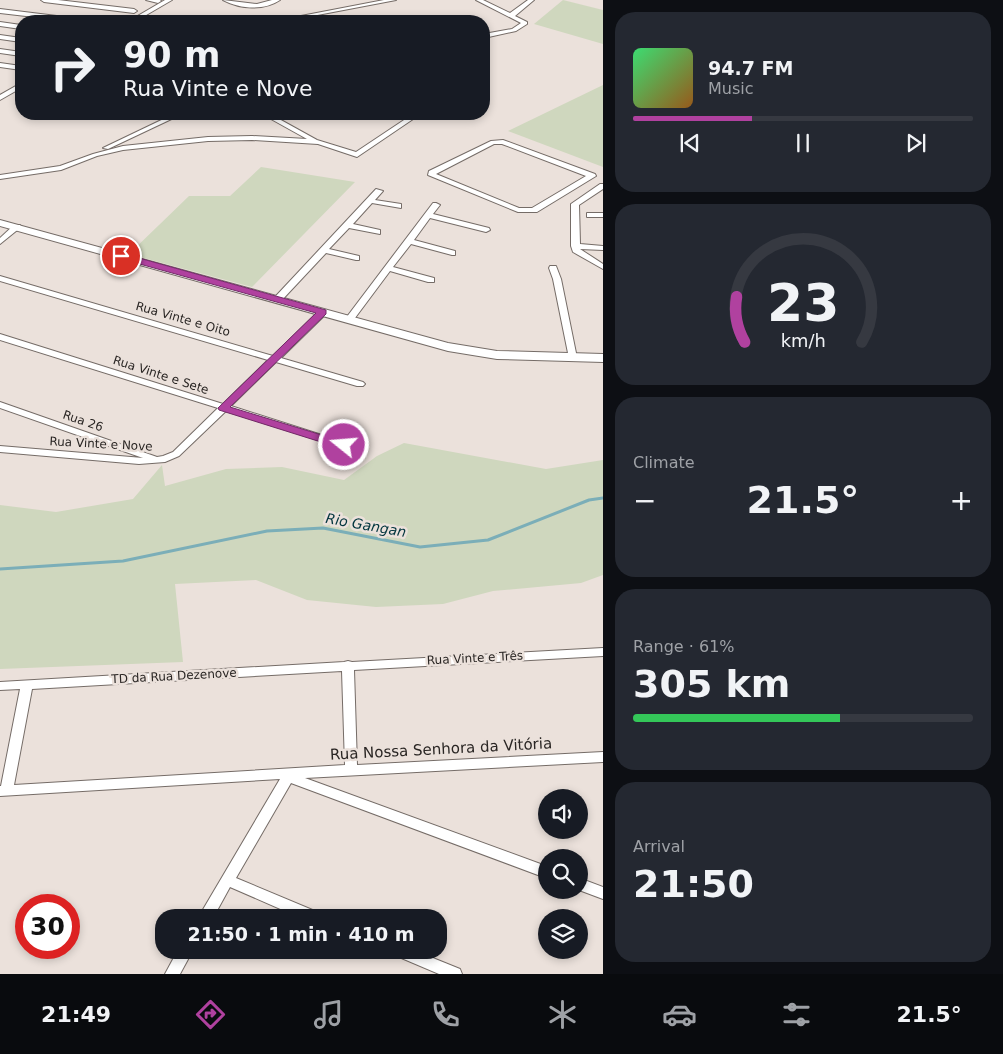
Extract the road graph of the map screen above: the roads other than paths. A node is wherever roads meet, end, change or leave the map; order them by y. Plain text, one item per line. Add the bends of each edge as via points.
1 (44, 0) edge
2 (149, 0) edge
3 (169, 0) edge
4 (226, 0) edge
5 (276, 0) edge
6 (393, 0) edge
7 (479, 0) edge
8 (531, 0) edge
9 (158, 1) dead end
10 (384, 1) edge
11 (0, 6) edge
12 (0, 11) edge
13 (134, 11) dead end
14 (21, 14) junction
15 (30, 15) edge
16 (144, 15) edge
17 (319, 15) edge
18 (512, 15) junction
19 (0, 24) edge
20 (15, 26) edge
21 (490, 35) edge
22 (0, 37) edge
23 (15, 39) edge
24 (0, 51) edge
25 (15, 53) edge
26 (0, 65) edge
27 (15, 67) edge
28 (15, 89) edge
29 (0, 98) edge
30 (168, 120) edge
31 (277, 120) edge
32 (407, 120) edge
33 (319, 142) junction
34 (95, 155) junction
35 (0, 177) edge
36 (603, 186) edge
37 (380, 191) dead end
38 (565, 193) junction
39 (580, 199) junction
40 (370, 201) junction
41 (436, 205) dead end
42 (398, 206) dead end
43 (590, 214) dead end
44 (428, 215) junction
45 (603, 216) edge
46 (0, 223) edge
47 (348, 225) junction
48 (17, 227) junction
49 (486, 230) dead end
50 (377, 232) dead end
51 (410, 241) junction
52 (0, 242) edge
53 (575, 246) junction
54 (603, 248) edge
55 (324, 250) junction
56 (452, 252) dead end
57 (356, 258) dead end
58 (603, 267) edge
59 (389, 268) junction
60 (553, 268) dead end
61 (0, 278) edge
62 (431, 280) dead end
63 (278, 299) junction
64 (322, 312) junction
65 (349, 320) junction
66 (0, 337) edge
67 (274, 358) junction
68 (573, 358) junction
69 (603, 358) edge
70 (360, 384) dead end
71 (0, 405) edge
72 (223, 408) junction
73 (344, 445) dead end
74 (0, 449) edge
75 (158, 460) junction
76 (603, 652) edge
77 (348, 665) junction
78 (27, 685) junction
79 (0, 686) edge
80 (603, 757) edge
81 (351, 770) junction
82 (285, 776) junction
83 (4, 791) edge
84 (538, 869) edge
85 (227, 880) junction
86 (588, 887) edge
87 (603, 893) edge
88 (210, 909) edge
89 (296, 909) edge
90 (181, 959) edge
91 (418, 959) edge
92 (172, 974) edge
93 (455, 974) edge

1 - 13 street
2 - 9 street
3 - 16 street
4 - 5 street via 258,7
6 - 10 street
7 - 18 street
8 - 18 street
10 - 17 street
11 - 14 street via 25,10
12 - 14 street
14 - 15 street
18 - 21 street via 525,22 524,25
19 - 20 street
22 - 23 street
24 - 25 street
26 - 27 street
28 - 29 street
30 - 34 street
31 - 33 street
32 - 33 street via 357,155
33 - 34 street via 208,139 122,148
34 - 35 street via 61,168
36 - 39 street
37 - 40 street
38 - 38 street via 592,176 498,142 432,173 432,176 524,211 534,210
38 - 39 street
39 - 53 street via 575,204
40 - 42 street
40 - 47 street
41 - 44 street
43 - 45 street
44 - 49 street
44 - 51 street
46 - 48 main road
47 - 50 street
47 - 55 street
48 - 52 street
48 - 63 main road
51 - 56 street
51 - 59 street
53 - 54 street
53 - 58 street via 579,254
55 - 57 street
55 - 63 street
59 - 62 street
59 - 65 street
60 - 68 street
61 - 67 street, Rua Vinte e Oito
63 - 64 main road
64 - 65 main road
64 - 67 street, Rua Vinte e Nove
65 - 68 main road via 401,336 474,352
66 - 72 street, Rua Vinte e Sete
67 - 70 street, Rua Vinte e Oito
67 - 72 street, Rua Vinte e Nove
68 - 69 main road
71 - 75 street, Rua 26
72 - 73 street, Rua Vinte e Sete
72 - 75 street, Rua Vinte e Nove via 182,450
74 - 75 street, Rua Vinte e Nove
76 - 77 street, Rua Vinte e Três
77 - 78 street, TD da Rua Dezenove
77 - 81 street
78 - 79 street, TD da Rua Dezenove
78 - 83 street
80 - 81 street, Rua Nossa Senhora da Vitória
81 - 82 street, Rua Nossa Senhora da Vitória
82 - 83 street, Rua Nossa Senhora da Vitória
82 - 84 street, Rua Nossa Senhora da Vitória
82 - 85 street
85 - 88 street
85 - 89 street
86 - 87 street
90 - 92 street
91 - 93 street

